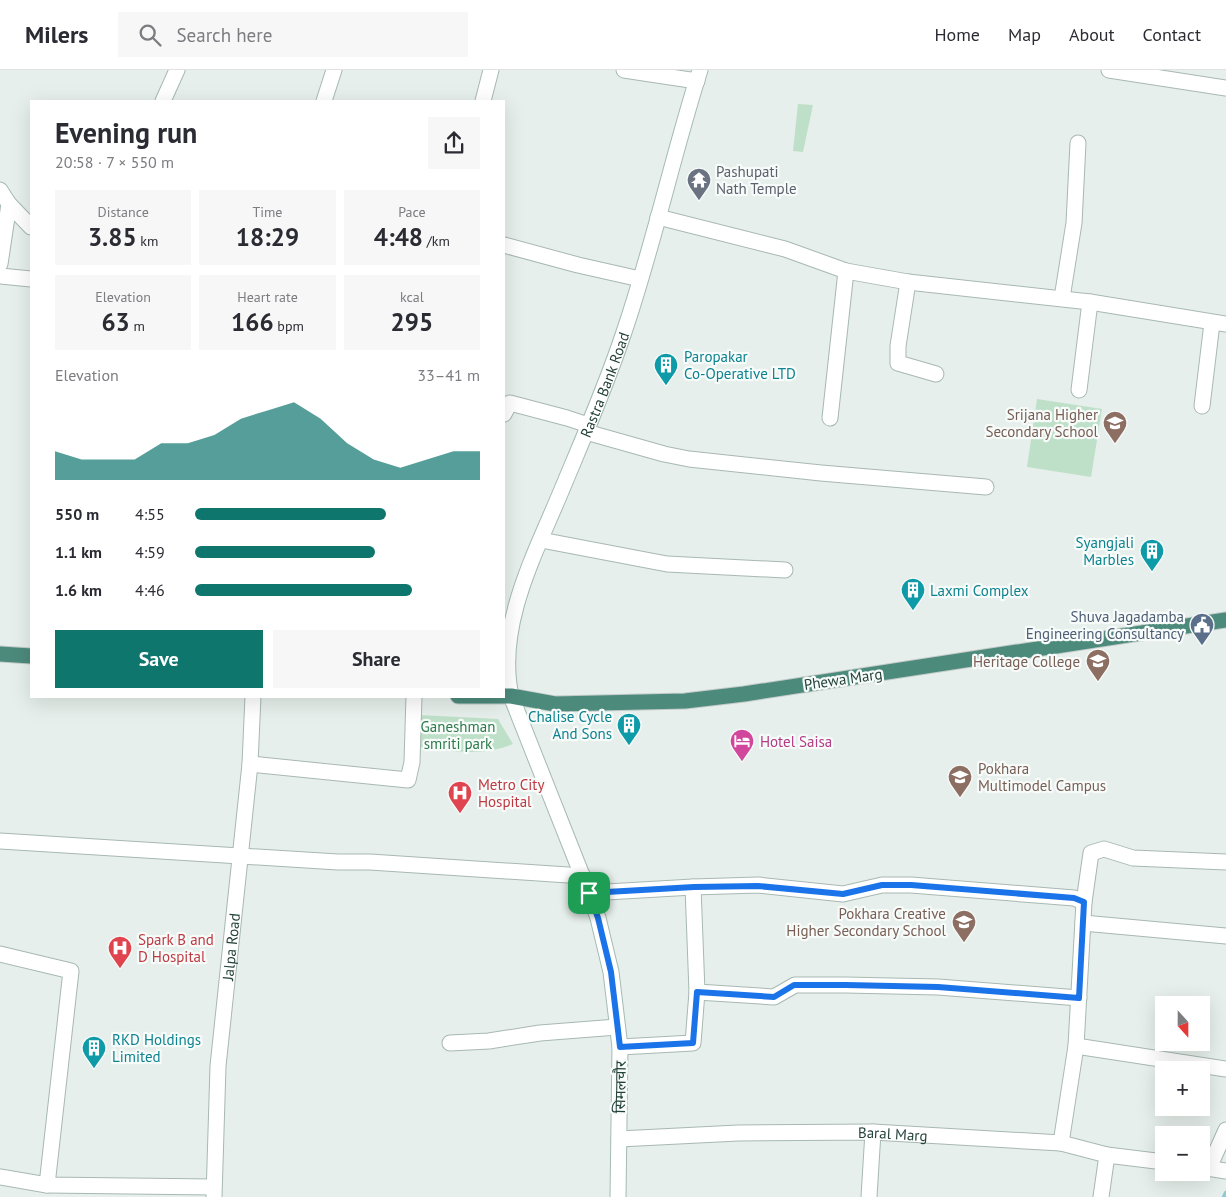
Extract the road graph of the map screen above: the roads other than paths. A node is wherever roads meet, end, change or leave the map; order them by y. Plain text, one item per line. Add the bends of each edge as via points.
1 (177, 70) edge
2 (334, 70) edge
3 (491, 70) edge
4 (624, 70) edge
5 (1109, 70) edge
6 (698, 76) edge
7 (1226, 88) edge
8 (163, 100) edge
9 (324, 100) edge
10 (483, 100) edge
11 (1078, 143) dead end
12 (0, 190) edge
13 (9, 204) junction
14 (658, 217) junction
15 (30, 226) edge
16 (505, 245) edge
17 (0, 264) edge
18 (846, 271) junction
19 (0, 276) edge
20 (30, 279) edge
21 (640, 279) junction
22 (908, 282) junction
23 (1062, 298) junction
24 (1090, 302) junction
25 (1219, 323) edge
26 (936, 374) dead end
27 (1079, 390) dead end
28 (1202, 406) dead end
29 (505, 412) edge
30 (830, 418) dead end
31 (587, 428) junction
32 (986, 487) dead end
33 (541, 540) junction
34 (785, 570) dead end
35 (1226, 620) edge
36 (0, 654) edge
37 (30, 656) edge
38 (505, 696) edge
39 (511, 696) junction
40 (253, 698) edge
41 (414, 698) edge
42 (250, 764) junction
43 (0, 841) edge
44 (241, 856) junction
45 (1226, 862) edge
46 (583, 876) junction
47 (694, 887) junction
48 (589, 893) junction
49 (1084, 902) junction
50 (1083, 923) junction
51 (1226, 936) edge
52 (0, 954) edge
53 (697, 992) junction
54 (1079, 998) junction
55 (617, 1027) junction
56 (450, 1043) dead end
57 (1076, 1046) junction
58 (620, 1047) junction
59 (1226, 1069) edge
60 (1226, 1130) edge
61 (873, 1132) junction
62 (619, 1139) junction
63 (1061, 1143) junction
64 (1108, 1155) junction
65 (1210, 1158) edge
66 (1155, 1161) edge
67 (1210, 1168) edge
68 (1226, 1170) edge
69 (0, 1177) edge
70 (47, 1185) junction
71 (214, 1192) edge
72 (618, 1197) edge
73 (869, 1197) edge
74 (1101, 1197) edge

1 - 8 street
2 - 9 street
3 - 10 street
4 - 6 street
5 - 7 street
6 - 14 street, Rastra Bank Road
11 - 23 street via 1074,223
12 - 13 street
13 - 15 street
13 - 17 street
14 - 18 street via 785,249
14 - 21 street, Rastra Bank Road
16 - 21 street
18 - 22 street
18 - 30 street
19 - 20 street
21 - 31 street, Rastra Bank Road via 623,336
22 - 23 street
22 - 26 street via 898,363
23 - 24 street
24 - 25 street
24 - 27 street
25 - 28 street
29 - 31 street via 510,403 567,418
31 - 32 street via 689,459
31 - 33 street, Rastra Bank Road
33 - 34 street via 666,564
33 - 39 street, Rastra Bank Road via 522,588 509,639 508,683
35 - 39 highway, Phewa Marg via 685,701 555,704
36 - 37 highway
38 - 39 highway, Phewa Marg
39 - 46 street, सिमलचौर
40 - 42 street, Jalpa Road
41 - 42 street via 412,762 408,780
42 - 44 street, Jalpa Road
43 - 44 street
44 - 46 street
44 - 71 street, Jalpa Road via 218,1066
45 - 49 street via 1133,858 1104,849 1091,853
46 - 48 street, सिमलचौर
47 - 48 street
47 - 49 street via 758,886 843,894 882,885 911,885 1074,898
47 - 53 street
48 - 55 street, सिमलचौर via 611,972
49 - 50 street
50 - 51 street
50 - 54 street
52 - 70 street via 71,971
53 - 54 street via 774,997 794,985 855,985 938,987
53 - 58 street via 693,1043
54 - 57 street
55 - 56 street
55 - 58 street, सिमलचौर
57 - 59 street
57 - 63 street
58 - 62 street, सिमलचौर
60 - 65 street
61 - 62 street, Baral Marg via 738,1133
61 - 63 street, Baral Marg
61 - 73 street
62 - 72 street, सिमलचौर
63 - 64 street, Baral Marg
64 - 66 street, Baral Marg
64 - 74 street
67 - 68 street
69 - 70 street
70 - 71 street

